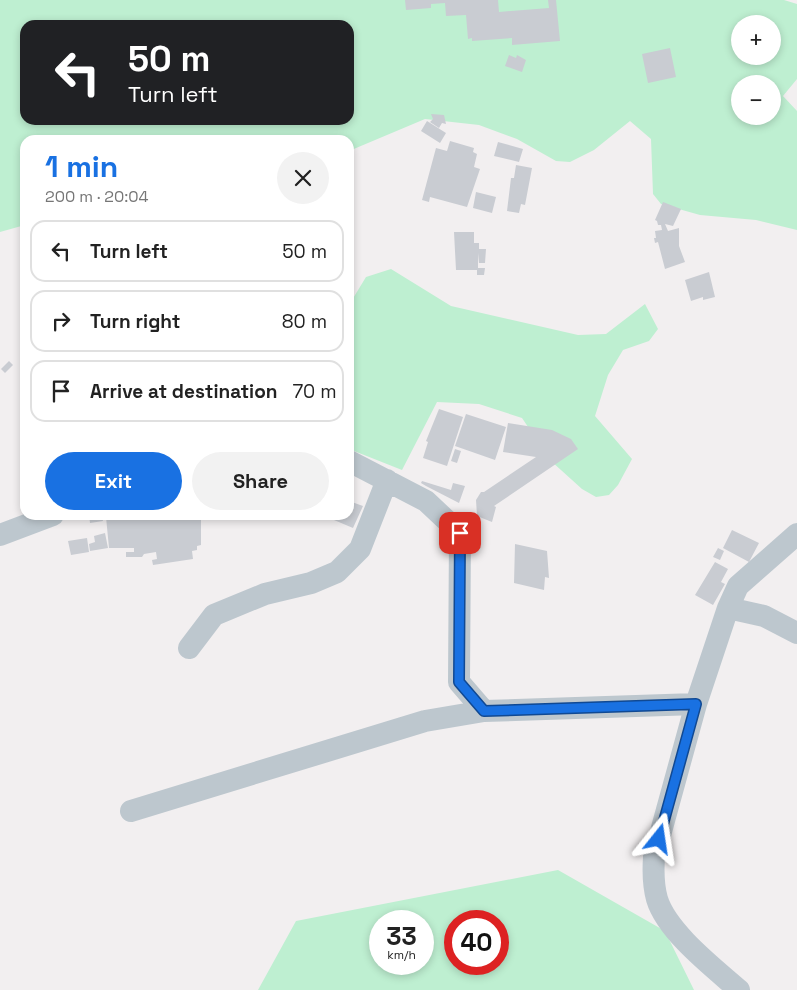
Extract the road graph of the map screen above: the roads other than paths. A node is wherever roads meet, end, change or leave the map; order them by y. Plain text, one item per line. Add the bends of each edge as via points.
1 (354, 464) edge
2 (387, 480) junction
3 (40, 520) edge
4 (797, 534) edge
5 (0, 535) edge
6 (728, 608) junction
7 (797, 632) edge
8 (189, 648) dead end
9 (696, 704) junction
10 (484, 711) junction
11 (131, 812) dead end
12 (739, 990) edge

1 - 2 street
2 - 8 street via 360,549 337,572 311,583 265,594 214,616
2 - 10 street via 426,501 460,533 459,682
3 - 5 street
4 - 6 street via 738,586
6 - 7 street via 764,616
6 - 9 street
9 - 10 street
9 - 12 street via 654,857 653,879 664,915 706,961
10 - 11 street via 425,721

